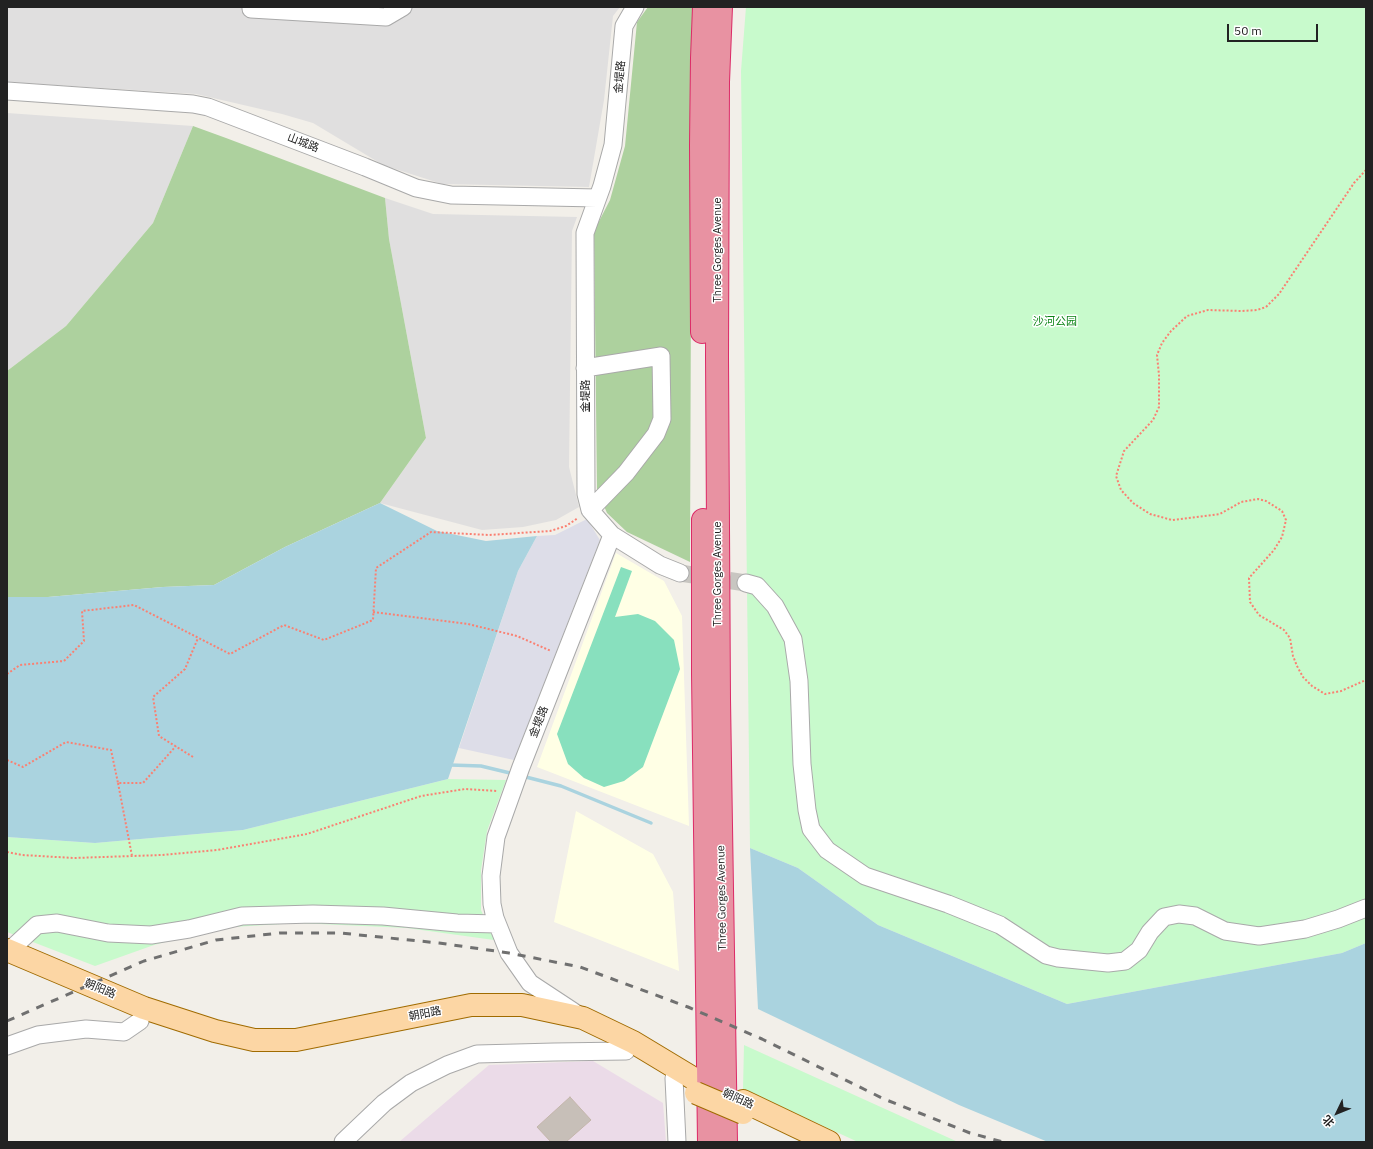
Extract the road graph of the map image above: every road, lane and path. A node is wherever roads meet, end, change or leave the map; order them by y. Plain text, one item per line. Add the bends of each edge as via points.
1 (251, 7) edge
2 (403, 7) edge
3 (635, 7) edge
4 (704, 7) edge
5 (721, 7) edge
6 (7, 91) edge
7 (7, 102) edge
8 (1366, 170) edge
9 (595, 203) junction
10 (585, 368) junction
11 (590, 510) junction
12 (612, 535) junction
13 (680, 573) tunnel mouth
14 (746, 583) tunnel mouth
15 (373, 612) junction
16 (198, 638) junction
17 (564, 656) junction
18 (7, 674) edge
19 (1366, 680) edge
20 (176, 746) junction
21 (193, 756) dead end
22 (7, 760) edge
23 (118, 783) junction
24 (513, 788) junction
25 (7, 852) edge
26 (132, 856) junction
27 (1366, 908) edge
28 (497, 924) junction
29 (8, 955) edge
30 (583, 1018) junction
31 (140, 1021) junction
32 (7, 1046) edge
33 (626, 1052) junction
34 (674, 1078) junction
35 (696, 1086) junction
36 (743, 1107) junction
37 (343, 1142) edge
38 (677, 1142) edge
39 (709, 1142) edge
40 (726, 1142) edge
41 (802, 1142) edge
42 (829, 1142) edge

1 - 2 street via 386,17
3 - 9 street, 金堤路 via 624,26 613,145
4 - 39 highway, Three Gorges Avenue via 701,137 703,674
5 - 40 highway, Three Gorges Avenue via 718,82 717,365
6 - 9 street, 山城路 via 193,104 208,107 416,188 451,195
7 - 9 street, 山城路 via 192,115 215,120 415,199 443,205
8 - 19 path via 1354,183 1279,294 1266,307 1241,311 1208,310 1187,316 1171,331 1157,355 1159,406 1154,420 1124,451 1116,476 1121,490 1134,503 1150,514 1172,520 1220,514 1241,502 1258,499 1282,511 1286,520 1282,537 1249,578 1250,602 1259,615 1284,630 1290,638 1297,666 1312,686 1325,694 1341,691
9 - 10 street, 金堤路 via 584,233
10 - 11 street, 金堤路 via 586,494
10 - 11 street via 661,356 662,419 656,434 626,473
11 - 12 street, 金堤路
11 - 15 path via 566,526 550,531 489,535 431,532 376,568
12 - 13 street via 660,565
12 - 17 street, 金堤路
14 - 27 street via 757,586 776,606 793,638 800,680 806,810 811,829 827,850 865,876 1000,925 1046,955 1108,963 1125,961 1139,950 1150,932 1164,917 1179,914 1195,916 1225,931 1259,936 1305,929
15 - 16 path via 373,620 324,640 284,625 230,654
15 - 17 path via 468,624 517,636
16 - 18 path via 134,605 82,611 84,641 64,661 20,665
16 - 20 path via 185,669 153,697 159,736
17 - 24 street, 金堤路
20 - 21 path
20 - 23 path via 143,783
22 - 23 path via 23,767 66,742 111,750
23 - 26 path
24 - 26 path via 465,788 421,796 307,834 218,850
24 - 28 street via 496,836 491,876 492,904
25 - 26 path via 74,858
28 - 29 street via 383,916 242,916 151,935 108,933 57,923 37,925
28 - 30 street via 509,953 530,983
29 - 30 main road, 朝阳路 via 144,1008 215,1031 254,1040 296,1040 471,1005 522,1005
29 - 31 main road, 朝阳路
30 - 35 main road, 朝阳路 via 633,1042
31 - 32 street via 124,1032 86,1029 38,1034
31 - 33 main road, 朝阳路 via 190,1038 249,1053 294,1054 467,1019 518,1018 578,1031
33 - 34 main road, 朝阳路
33 - 37 street via 477,1054 411,1083 384,1103
34 - 35 main road, 朝阳路
34 - 38 street
35 - 36 main road, 朝阳路
36 - 41 main road, 朝阳路
36 - 42 main road, 朝阳路

